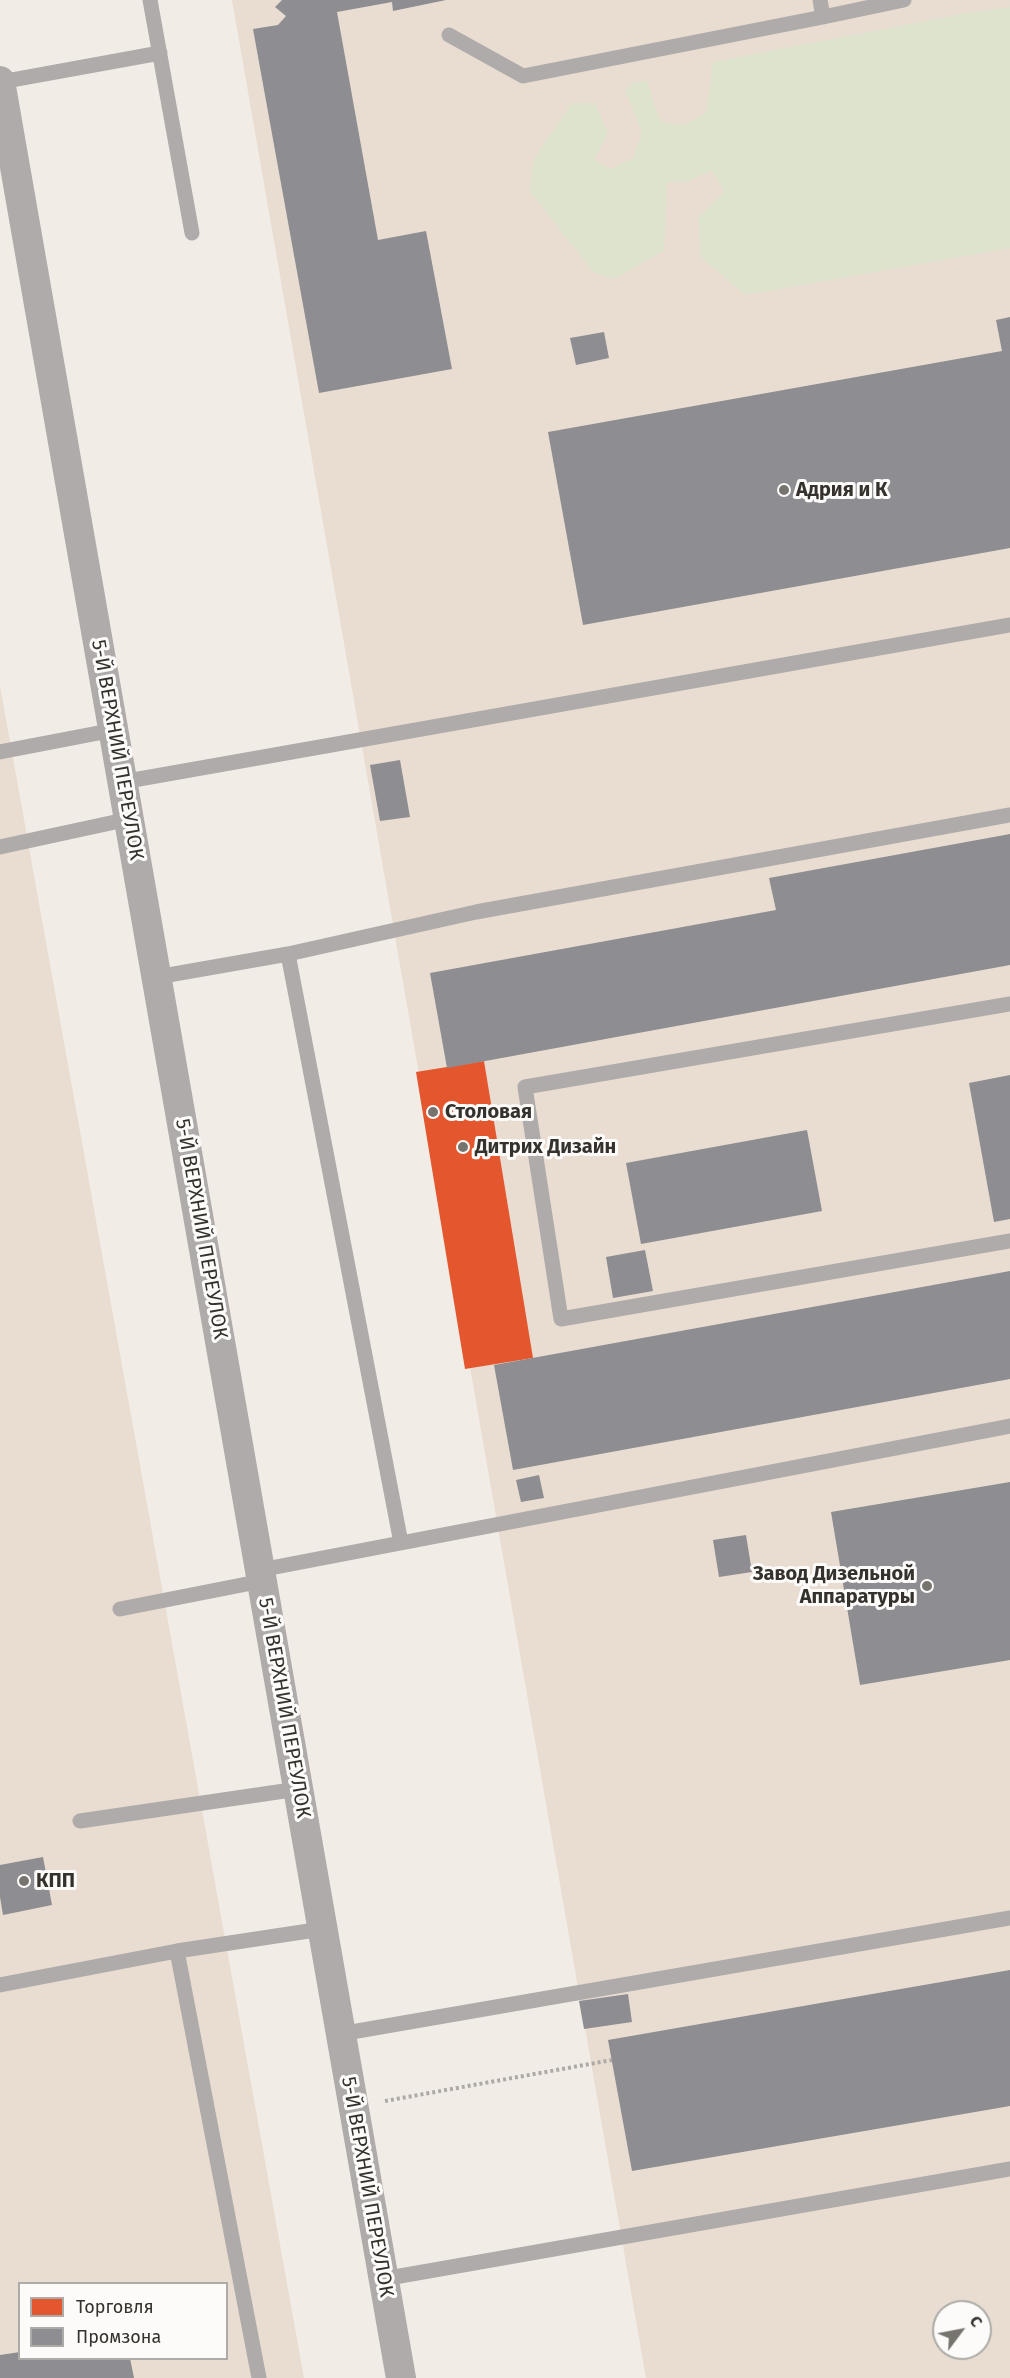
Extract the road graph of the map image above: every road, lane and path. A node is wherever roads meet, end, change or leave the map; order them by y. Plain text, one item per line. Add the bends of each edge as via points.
1 (150, 0) edge
2 (820, 0) edge
3 (904, 0) edge
4 (823, 17) junction
5 (449, 34) dead end
6 (160, 53) junction
7 (1, 91) edge
8 (192, 233) dead end
9 (1010, 625) edge
10 (114, 730) junction
11 (0, 752) edge
12 (122, 782) junction
13 (1010, 815) edge
14 (129, 819) junction
15 (0, 847) edge
16 (288, 954) junction
17 (157, 977) junction
18 (1010, 1004) edge
19 (1010, 1241) edge
20 (1010, 1426) edge
21 (401, 1543) junction
22 (261, 1575) junction
23 (120, 1609) dead end
24 (298, 1789) junction
25 (80, 1821) dead end
26 (1010, 1918) edge
27 (322, 1929) junction
28 (177, 1952) junction
29 (0, 1985) edge
30 (340, 2034) junction
31 (612, 2060) dead end
32 (354, 2107) junction
33 (1010, 2169) edge
34 (383, 2279) junction
35 (259, 2378) edge
36 (400, 2378) edge

1 - 6 lane
2 - 4 lane
3 - 4 lane
4 - 5 lane via 523,76
6 - 7 lane
6 - 8 lane
7 - 10 street, 5-Й ВЕРХНИЙ ПЕРЕУЛОК
9 - 12 lane
10 - 11 lane
10 - 12 street, 5-Й ВЕРХНИЙ ПЕРЕУЛОК
12 - 14 street, 5-Й ВЕРХНИЙ ПЕРЕУЛОК
13 - 16 lane via 477,912
14 - 15 lane
14 - 17 street, 5-Й ВЕРХНИЙ ПЕРЕУЛОК
16 - 17 lane
16 - 21 lane
17 - 22 street, 5-Й ВЕРХНИЙ ПЕРЕУЛОК
18 - 19 lane via 525,1087 561,1319
20 - 21 lane
21 - 22 lane
22 - 23 lane
22 - 24 street, 5-Й ВЕРХНИЙ ПЕРЕУЛОК
24 - 25 lane
24 - 27 street, 5-Й ВЕРХНИЙ ПЕРЕУЛОК
26 - 30 lane
27 - 28 lane
27 - 30 street, 5-Й ВЕРХНИЙ ПЕРЕУЛОК
28 - 29 lane
28 - 35 lane
30 - 32 street, 5-Й ВЕРХНИЙ ПЕРЕУЛОК
31 - 32 path
32 - 34 street, 5-Й ВЕРХНИЙ ПЕРЕУЛОК
33 - 34 lane
34 - 36 street, 5-Й ВЕРХНИЙ ПЕРЕУЛОК

